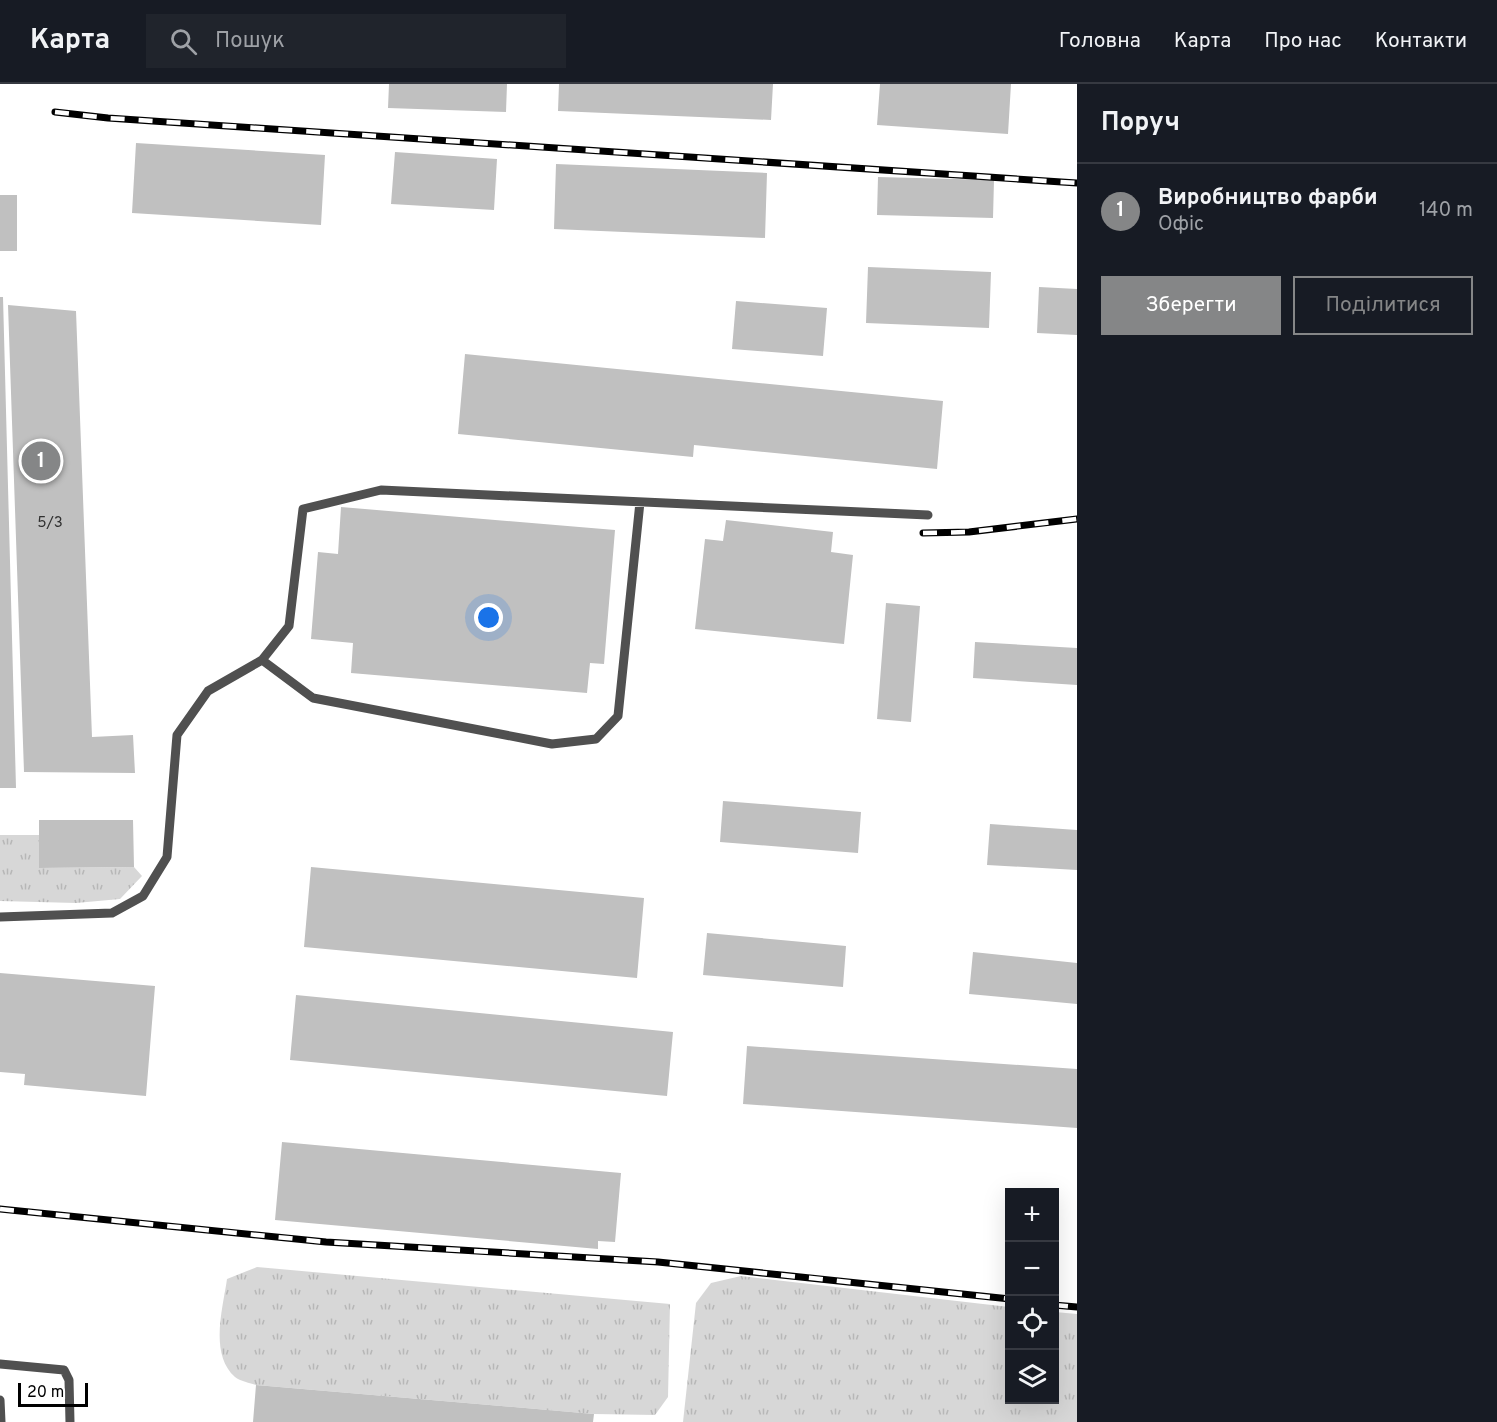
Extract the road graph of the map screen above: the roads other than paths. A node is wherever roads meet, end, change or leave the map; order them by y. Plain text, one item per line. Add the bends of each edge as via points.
1 (640, 502) junction
2 (928, 515) dead end
3 (262, 660) junction
4 (0, 916) edge
5 (0, 1364) edge
6 (0, 1400) edge
7 (1, 1422) edge
8 (70, 1422) edge

1 - 2 lane
1 - 3 lane via 381,490 303,509 289,626
1 - 3 lane via 618,716 596,739 552,744 313,698
3 - 4 lane via 208,691 177,735 167,857 143,896 112,913
5 - 8 lane via 64,1370 69,1380
6 - 7 lane

